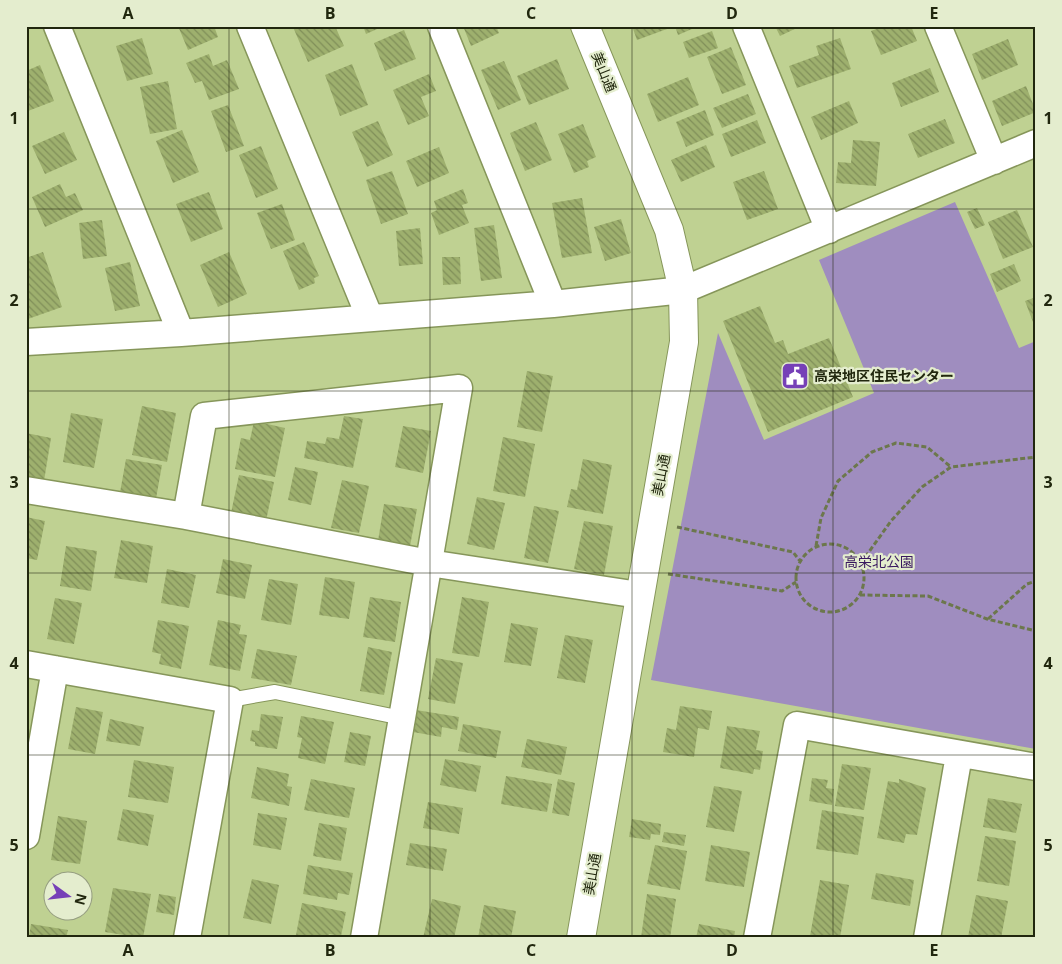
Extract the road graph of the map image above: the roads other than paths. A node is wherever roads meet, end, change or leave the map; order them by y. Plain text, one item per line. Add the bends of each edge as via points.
1 (57, 26) edge
2 (250, 26) edge
3 (441, 26) edge
4 (585, 26) edge
5 (746, 26) edge
6 (938, 26) edge
7 (1036, 143) edge
8 (994, 161) junction
9 (829, 230) junction
10 (683, 290) junction
11 (553, 304) junction
12 (370, 318) junction
13 (181, 333) junction
14 (26, 342) edge
15 (26, 490) edge
16 (186, 516) junction
17 (429, 562) junction
18 (641, 582) junction
19 (26, 664) edge
20 (56, 669) junction
21 (230, 700) junction
22 (402, 718) junction
23 (959, 755) junction
24 (1036, 767) edge
25 (26, 836) edge
26 (187, 938) edge
27 (364, 938) edge
28 (581, 938) edge
29 (758, 938) edge
30 (927, 938) edge

1 - 13 street
2 - 12 street
3 - 11 street
4 - 10 street, 美山通 via 669,230
5 - 9 street
6 - 8 street
7 - 8 street
8 - 9 street
9 - 10 street
10 - 11 street
10 - 18 street, 美山通 via 684,342
11 - 12 street
12 - 13 street
13 - 14 street
15 - 16 street
16 - 17 street
16 - 17 street via 204,416 459,388
17 - 18 street
17 - 22 street
18 - 28 street, 美山通
19 - 20 street
20 - 21 street
20 - 25 street
21 - 22 lane via 275,692
21 - 26 street
22 - 27 street
23 - 24 street
23 - 29 street via 797,726
23 - 30 street

